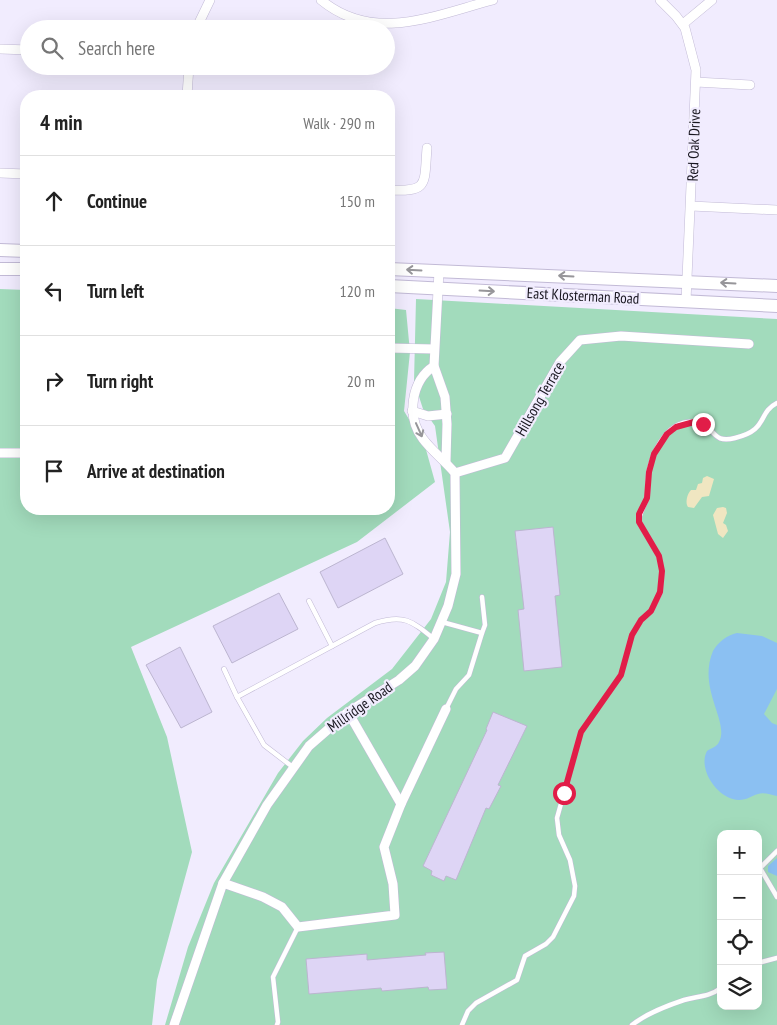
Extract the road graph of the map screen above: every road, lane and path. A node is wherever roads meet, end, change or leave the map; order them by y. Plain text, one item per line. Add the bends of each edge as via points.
1 (210, 0) edge
2 (321, 0) edge
3 (493, 0) edge
4 (660, 0) edge
5 (712, 0) edge
6 (200, 20) edge
7 (360, 20) edge
8 (395, 24) edge
9 (682, 24) junction
10 (0, 49) edge
11 (20, 50) edge
12 (188, 75) edge
13 (696, 82) junction
14 (750, 86) dead end
15 (187, 90) edge
16 (426, 148) dead end
17 (0, 173) edge
18 (20, 174) edge
19 (395, 190) edge
20 (691, 206) junction
21 (777, 210) edge
22 (0, 250) edge
23 (20, 251) edge
24 (0, 268) edge
25 (395, 269) edge
26 (20, 270) edge
27 (439, 271) junction
28 (687, 282) junction
29 (395, 286) edge
30 (777, 286) edge
31 (438, 289) junction
32 (686, 301) junction
33 (777, 306) edge
34 (749, 344) dead end
35 (395, 348) edge
36 (434, 349) junction
37 (434, 366) junction
38 (777, 403) edge
39 (412, 411) junction
40 (447, 414) junction
41 (0, 453) edge
42 (20, 453) edge
43 (446, 461) junction
44 (455, 473) junction
45 (482, 597) dead end
46 (309, 601) dead end
47 (442, 622) junction
48 (482, 633) junction
49 (434, 639) junction
50 (332, 646) junction
51 (224, 669) dead end
52 (237, 697) junction
53 (446, 709) joint
54 (348, 712) junction
55 (294, 768) junction
56 (401, 804) junction
57 (777, 850) edge
58 (223, 883) junction
59 (777, 896) edge
60 (298, 927) junction
61 (777, 958) edge
62 (762, 963) edge
63 (717, 991) edge
64 (174, 1025) edge
65 (277, 1025) edge
66 (462, 1025) edge
67 (632, 1025) edge

1 - 6 street
2 - 7 street
3 - 8 street
4 - 9 street, Red Oak Drive
5 - 9 street
9 - 13 street, Red Oak Drive via 694,55
10 - 11 street
12 - 15 street
13 - 14 street
13 - 20 street, Red Oak Drive
16 - 19 street via 423,182 418,189
17 - 18 street
20 - 21 street
20 - 28 street, Red Oak Drive
22 - 23 main road
24 - 26 main road
27 -> 25 main road, East Klosterman Road
28 -> 27 main road, East Klosterman Road
27 - 31 street
30 -> 28 main road, East Klosterman Road
28 - 32 street, Red Oak Drive
29 - 31 main road, East Klosterman Road
31 -> 32 main road, East Klosterman Road
31 - 36 street
32 - 33 main road, East Klosterman Road
34 - 44 street, Hillsong Terrace via 620,336 580,340 560,362 505,458
35 - 36 street
36 - 37 street
37 - 39 street via 425,372 415,389
37 - 40 street via 445,397
38 - 66 lane via 769,409 757,430 747,435 720,439 703,424 687,423 671,430 656,450 639,522 659,556 662,571 660,592 651,611 632,635 616,683 581,732 558,813 559,835 570,860 576,886 574,896 553,937 526,956 517,980 476,1003
39 - 40 street via 428,416
39 -> 43 street via 422,439
40 - 43 street
41 - 42 street
43 - 44 street
44 - 47 street, Millridge Road via 456,574
45 - 48 lane via 485,625
46 - 50 lane
47 - 48 lane
47 - 49 street, Millridge Road
48 - 53 lane via 469,675 456,689
49 - 50 lane via 415,624 394,617 375,622
49 - 54 street, Millridge Road via 415,666 399,680
50 - 52 lane
51 - 52 lane
52 - 55 lane via 264,745
53 - 56 street
54 - 55 street, Millridge Road via 309,746
54 - 56 street
55 - 58 street, Millridge Road via 267,806
56 - 60 street via 384,847 393,884 395,915
57 - 59 lane via 760,868
58 - 60 street via 263,897 282,908
58 - 64 street, Millridge Road
60 - 65 lane via 272,977
61 - 62 lane
63 - 67 lane via 655,1011

